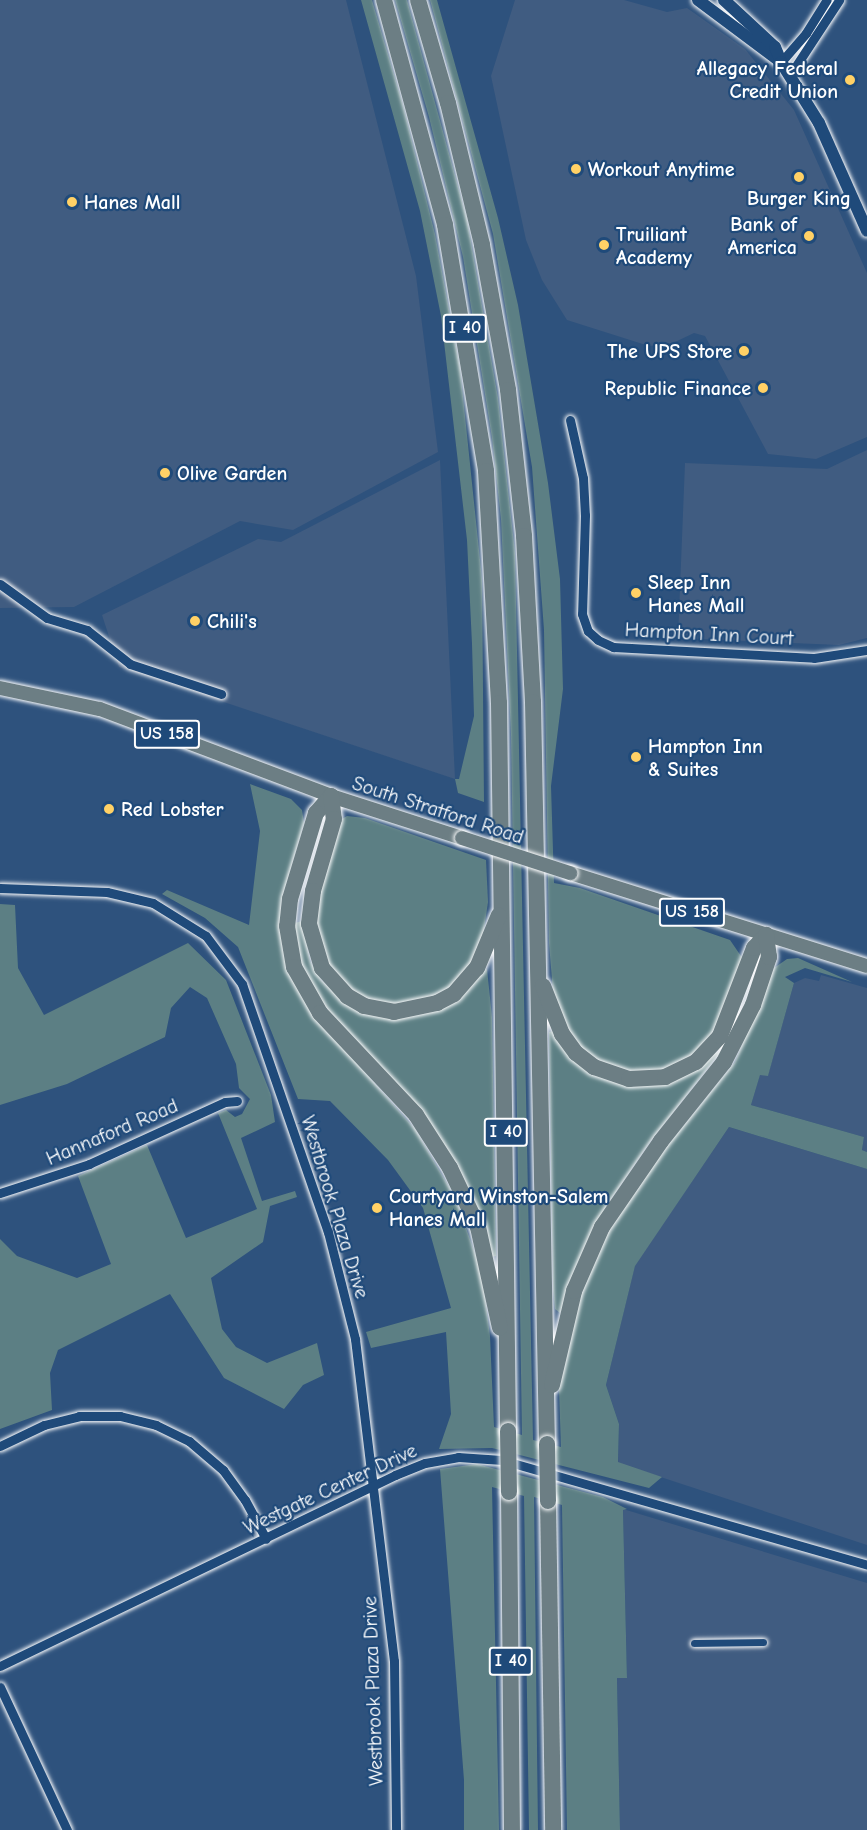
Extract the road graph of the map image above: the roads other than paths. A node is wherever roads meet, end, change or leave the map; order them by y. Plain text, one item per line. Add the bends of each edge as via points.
1 (384, 0) edge
2 (418, 0) edge
3 (698, 0) edge
4 (724, 0) edge
5 (827, 0) edge
6 (839, 0) edge
7 (781, 62) junction
8 (790, 75) junction
9 (867, 231) edge
10 (570, 420) dead end
11 (4, 587) edge
12 (0, 599) edge
13 (867, 650) edge
14 (0, 688) edge
15 (221, 694) dead end
16 (331, 796) junction
17 (0, 888) edge
18 (503, 906) junction
19 (766, 935) junction
20 (537, 966) junction
21 (867, 966) edge
22 (237, 1101) dead end
23 (0, 1193) edge
24 (507, 1359) junction
25 (546, 1412) junction
26 (0, 1446) edge
27 (374, 1485) junction
28 (266, 1539) junction
29 (867, 1565) edge
30 (762, 1642) dead end
31 (694, 1643) dead end
32 (0, 1666) edge
33 (0, 1687) edge
34 (67, 1830) edge
35 (396, 1830) edge
36 (512, 1830) edge
37 (553, 1830) edge

1 - 18 highway, I 40 via 427,147 447,235 486,471 497,624
2 - 20 highway, I 40 via 482,244 516,452 533,702
3 - 7 main road
4 - 7 main road via 761,31 775,47
5 - 7 street
6 - 8 street
7 - 8 main road
8 - 9 main road via 819,123
10 - 13 street, Hampton Inn Court via 583,478 582,614 588,631 598,640 613,647 814,658
11 - 12 street
11 - 15 street via 47,618 87,630 130,664
14 - 16 main road, South Stratford Road / US 158 via 100,709
16 - 18 highway via 334,819 315,881 309,924 322,968 347,996 375,1010 399,1012 425,1008 449,997 477,968
16 - 19 main road, South Stratford Road / US 158, bridge
16 - 24 highway via 316,813 290,899 287,926 294,967 320,1013 416,1114 455,1176 483,1245
17 - 27 street, Westbrook Plaza Drive via 106,892 153,903 206,936 235,972 247,997 345,1290
18 - 24 highway, I 40
19 - 20 highway via 754,948 720,1036 696,1062 654,1079 615,1076 576,1053 562,1034
19 - 21 main road, South Stratford Road / US 158
19 - 25 highway via 769,957 753,1005 724,1062 661,1141 602,1227 574,1291
20 - 25 highway, I 40
22 - 23 street, Hannaford Road via 225,1102 89,1164
24 - 36 highway, I 40, bridge
25 - 37 highway, I 40, bridge
26 - 28 street via 44,1425 79,1416 120,1416 156,1425 189,1441 223,1470
27 - 28 street, Westgate Center Drive
27 - 29 street, Westgate Center Drive via 432,1461 491,1458
27 - 35 street, Westbrook Plaza Drive via 394,1661
28 - 32 street, Westgate Center Drive
30 - 31 street
33 - 34 street

